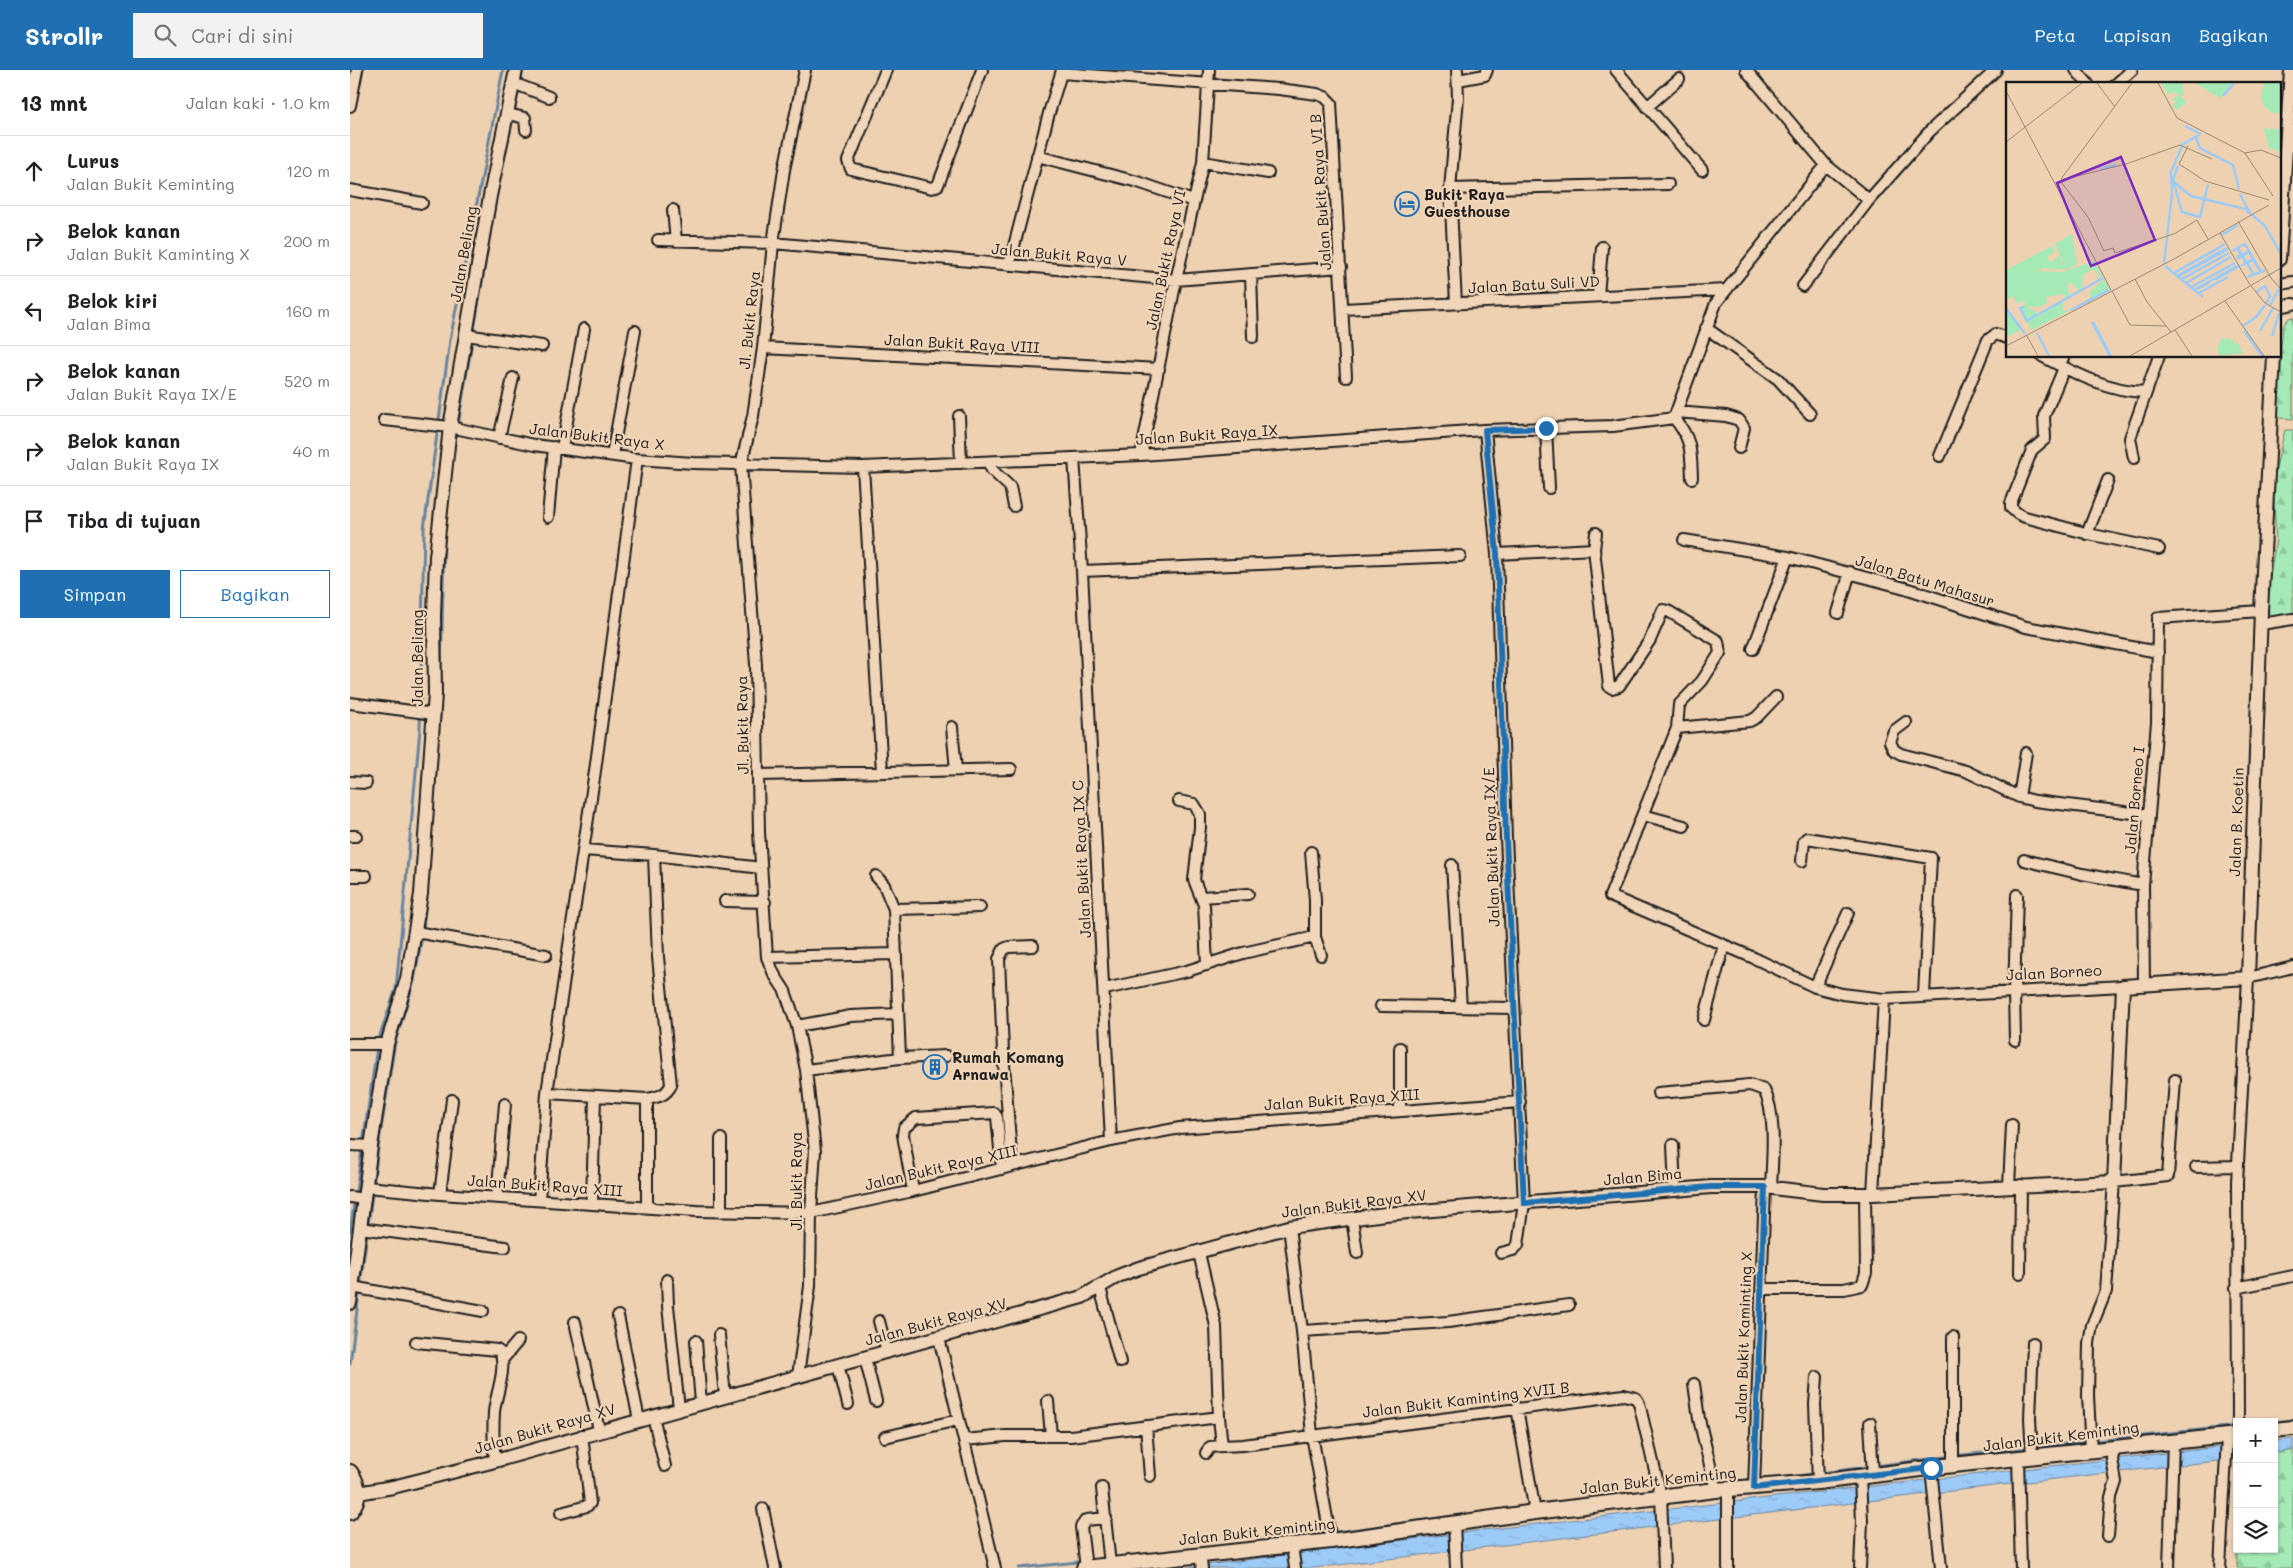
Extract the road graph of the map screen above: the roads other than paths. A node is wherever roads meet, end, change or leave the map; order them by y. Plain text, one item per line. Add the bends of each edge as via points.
1 (357, 70) edge
2 (516, 70) edge
3 (805, 70) edge
4 (886, 70) edge
5 (982, 70) edge
6 (1209, 70) edge
7 (1487, 70) edge
8 (1618, 70) edge
9 (1746, 70) edge
10 (1996, 70) edge
11 (2076, 70) edge
12 (1062, 71) edge
13 (2292, 73) edge
14 (1457, 75) edge
15 (1680, 79) dead end
16 (1207, 82) junction
17 (2086, 82) edge
18 (513, 83) junction
19 (549, 97) dead end
20 (350, 106) edge
21 (1647, 107) junction
22 (508, 114) junction
23 (526, 130) dead end
24 (1038, 156) junction
25 (1203, 162) junction
26 (1826, 165) junction
27 (1702, 170) dead end
28 (1268, 173) dead end
29 (1668, 184) dead end
30 (1450, 189) junction
31 (350, 190) edge
32 (1869, 200) junction
33 (1193, 202) junction
34 (422, 203) dead end
35 (673, 210) dead end
36 (658, 240) dead end
37 (676, 241) junction
38 (773, 243) junction
39 (2280, 245) edge
40 (1602, 247) dead end
41 (1010, 266) junction
42 (1341, 267) junction
43 (1251, 274) junction
44 (1176, 280) junction
45 (2293, 282) edge
46 (2280, 284) edge
47 (1803, 286) dead end
48 (1726, 290) junction
49 (1598, 296) junction
50 (1456, 304) junction
51 (2293, 304) edge
52 (2280, 306) edge
53 (1344, 309) junction
54 (1706, 328) junction
55 (584, 329) dead end
56 (635, 331) dead end
57 (466, 334) junction
58 (1253, 337) dead end
59 (2006, 338) edge
60 (542, 346) dead end
61 (763, 348) junction
62 (2048, 358) edge
63 (2158, 358) edge
64 (2274, 358) edge
65 (2062, 363) edge
66 (1159, 369) junction
67 (1346, 376) dead end
68 (513, 378) dead end
69 (2145, 392) junction
70 (1810, 414) dead end
71 (1675, 415) junction
72 (959, 416) dead end
73 (384, 420) dead end
74 (450, 427) junction
75 (1546, 428) junction
76 (1485, 430) junction
77 (499, 438) junction
78 (558, 447) junction
79 (1739, 448) dead end
80 (612, 455) junction
81 (1141, 455) junction
82 (1940, 456) dead end
83 (1074, 458) junction
84 (2134, 458) dead end
85 (637, 459) junction
86 (961, 462) junction
87 (988, 462) junction
88 (741, 465) junction
89 (864, 467) junction
90 (1692, 478) dead end
91 (2108, 480) dead end
92 (1550, 488) dead end
93 (1014, 506) dead end
94 (548, 517) dead end
95 (1596, 533) dead end
96 (2087, 534) junction
97 (1684, 540) dead end
98 (2159, 548) dead end
99 (1594, 550) junction
100 (1497, 554) junction
101 (1460, 556) dead end
102 (1788, 557) junction
103 (1082, 571) junction
104 (1850, 572) junction
105 (1838, 613) dead end
106 (2261, 618) junction
107 (2293, 619) edge
108 (1753, 649) dead end
109 (2158, 652) junction
110 (1776, 697) dead end
111 (350, 703) edge
112 (434, 714) junction
113 (1906, 722) dead end
114 (952, 727) dead end
115 (1677, 728) junction
116 (2026, 753) dead end
117 (1011, 769) dead end
118 (956, 770) junction
119 (882, 771) junction
120 (759, 775) junction
121 (350, 782) edge
122 (366, 783) dead end
123 (2019, 797) junction
124 (1179, 800) dead end
125 (1643, 815) junction
126 (2149, 815) junction
127 (1684, 826) dead end
128 (583, 850) junction
129 (1311, 852) dead end
130 (654, 855) junction
131 (2024, 860) dead end
132 (1802, 861) dead end
133 (1452, 865) dead end
134 (761, 868) junction
135 (350, 876) edge
136 (366, 876) dead end
137 (876, 876) dead end
138 (2143, 885) junction
139 (1248, 894) dead end
140 (2018, 895) dead end
141 (1202, 897) junction
142 (725, 901) dead end
143 (765, 902) junction
144 (980, 906) dead end
145 (894, 909) junction
146 (1848, 913) dead end
147 (416, 932) junction
148 (1315, 937) junction
149 (1724, 945) junction
150 (1033, 946) dead end
151 (895, 954) junction
152 (546, 955) dead end
153 (1321, 956) dead end
154 (767, 957) junction
155 (1207, 965) junction
156 (2293, 967) edge
157 (2248, 978) junction
158 (2144, 984) junction
159 (2123, 986) junction
160 (1815, 987) junction
161 (1104, 989) junction
162 (2014, 992) junction
163 (1924, 996) junction
164 (1884, 999) junction
165 (1381, 1006) dead end
166 (1461, 1007) junction
167 (1514, 1008) junction
168 (898, 1014) junction
169 (1704, 1020) dead end
170 (797, 1026) junction
171 (2015, 1040) dead end
172 (350, 1044) edge
173 (387, 1044) junction
174 (1400, 1048) dead end
175 (946, 1056) dead end
176 (900, 1058) junction
177 (806, 1070) junction
178 (2175, 1080) dead end
179 (547, 1093) junction
180 (1658, 1093) dead end
181 (595, 1098) junction
182 (646, 1099) junction
183 (452, 1100) dead end
184 (1520, 1102) junction
185 (505, 1104) dead end
186 (1400, 1111) junction
187 (2012, 1125) dead end
188 (721, 1139) dead end
189 (1111, 1141) junction
190 (350, 1145) edge
191 (1673, 1145) dead end
192 (370, 1146) junction
193 (2238, 1166) junction
194 (2196, 1167) dead end
195 (1007, 1168) junction
196 (2114, 1182) junction
197 (2015, 1186) junction
198 (1768, 1187) junction
199 (1675, 1190) junction
200 (913, 1191) junction
201 (366, 1193) junction
202 (440, 1194) junction
203 (1869, 1194) junction
204 (350, 1197) edge
205 (497, 1197) junction
206 (539, 1200) junction
207 (592, 1203) junction
208 (1524, 1203) junction
209 (646, 1208) junction
210 (721, 1212) junction
211 (811, 1213) junction
212 (1352, 1218) junction
213 (1289, 1227) junction
214 (360, 1228) junction
215 (506, 1247) dead end
216 (1198, 1253) junction
217 (1357, 1253) dead end
218 (1501, 1253) dead end
219 (2020, 1274) dead end
220 (2293, 1276) edge
221 (667, 1280) dead end
222 (352, 1287) junction
223 (1100, 1288) junction
224 (2236, 1288) junction
225 (1762, 1289) junction
226 (350, 1303) edge
227 (1569, 1305) dead end
228 (483, 1310) dead end
229 (618, 1316) dead end
230 (879, 1321) dead end
231 (575, 1322) dead end
232 (1302, 1331) junction
233 (719, 1335) dead end
234 (1954, 1337) dead end
235 (939, 1338) junction
236 (518, 1341) dead end
237 (696, 1341) dead end
238 (416, 1342) dead end
239 (2033, 1343) dead end
240 (887, 1352) junction
241 (865, 1358) junction
242 (502, 1360) junction
243 (1120, 1362) dead end
244 (838, 1365) junction
245 (798, 1376) junction
246 (1817, 1377) dead end
247 (1694, 1384) dead end
248 (725, 1396) junction
249 (876, 1401) dead end
250 (1048, 1401) dead end
251 (701, 1403) junction
252 (848, 1404) dead end
253 (1517, 1408) junction
254 (679, 1409) junction
255 (653, 1416) junction
256 (1219, 1417) junction
257 (2238, 1418) edge
258 (639, 1420) junction
259 (958, 1420) junction
260 (1870, 1423) dead end
261 (1146, 1426) junction
262 (2293, 1428) edge
263 (599, 1430) junction
264 (2278, 1430) edge
265 (582, 1435) junction
266 (1312, 1435) junction
267 (1051, 1436) junction
268 (885, 1437) dead end
269 (2230, 1439) edge
270 (965, 1440) junction
271 (1222, 1446) junction
272 (2173, 1446) junction
273 (2091, 1450) junction
274 (1206, 1453) dead end
275 (2113, 1453) junction
276 (2032, 1457) junction
277 (495, 1460) junction
278 (2018, 1464) junction
279 (1953, 1465) junction
280 (665, 1466) dead end
281 (350, 1472) edge
282 (1932, 1474) junction
283 (1150, 1476) dead end
284 (1865, 1480) junction
285 (1818, 1482) junction
286 (1102, 1488) dead end
287 (1754, 1488) junction
288 (358, 1493) junction
289 (1723, 1494) junction
290 (1661, 1503) junction
291 (763, 1509) dead end
292 (350, 1512) edge
293 (1535, 1512) junction
294 (561, 1513) dead end
295 (1106, 1518) junction
296 (1454, 1528) junction
297 (2108, 1536) dead end
298 (1331, 1541) junction
299 (1292, 1550) junction
300 (1201, 1563) edge
301 (1110, 1565) junction
302 (775, 1568) edge
303 (995, 1568) edge
304 (1085, 1568) edge
305 (1295, 1568) edge
306 (1456, 1568) edge
307 (1664, 1568) edge
308 (1728, 1568) edge
309 (1860, 1568) edge
310 (1941, 1568) edge
311 (2021, 1568) edge
312 (2169, 1568) edge
313 (2220, 1568) edge

1 - 20 street
2 - 18 street, Jalan Beliang
3 - 38 street, Jl. Bukit Raya
4 - 5 street via 848,166 932,188 938,185
6 - 16 street, Jalan Bukit Raya VI
7 - 14 street via 1485,75
8 - 21 street
9 - 26 street
10 - 32 street via 1930,130
11 - 17 street
12 - 16 street
12 - 24 street
13 - 39 street
14 - 30 street
15 - 21 street
16 - 25 street, Jalan Bukit Raya VI
16 - 42 street, Jalan Bukit Raya VI B via 1317,94 1331,103
18 - 19 street
18 - 22 street, Jalan Beliang
21 - 27 street
22 - 23 street via 525,118
22 - 57 street, Jalan Beliang
24 - 33 street via 1138,182
24 - 41 street
25 - 28 street
25 - 33 street, Jalan Bukit Raya VI
26 - 32 street
26 - 48 street
29 - 30 street
30 - 50 street
31 - 34 street
32 - 47 street
33 - 44 street, Jalan Bukit Raya VI
35 - 37 street
36 - 37 street, Jalan Bukit Raya V
37 - 38 street, Jalan Bukit Raya V
38 - 41 street, Jalan Bukit Raya V
38 - 61 street, Jl. Bukit Raya
40 - 49 street
41 - 44 street, Jalan Bukit Raya V
42 - 43 street, Jalan Bukit Raya V
42 - 53 street, Jalan Bukit Raya VI B
43 - 44 street, Jalan Bukit Raya V
43 - 58 street
44 - 66 street, Jalan Bukit Raya VI
45 - 46 street
48 - 49 street, Jalan Batu Suli VD
48 - 54 street via 1716,303
49 - 50 street, Jalan Batu Suli VD
50 - 53 street, Jalan Batu Suli VD
51 - 52 street
53 - 67 street, Jalan Bukit Raya VI B
54 - 70 street via 1778,379
54 - 71 street
55 - 78 street
56 - 80 street
57 - 60 street
57 - 74 street, Jalan Beliang
59 - 82 street via 1996,334 1988,340
61 - 66 street, Jalan Bukit Raya VIII
61 - 88 street, Jl. Bukit Raya via 753,416
62 - 65 street
63 - 69 street
64 - 106 street, Jalan B. Koetin
65 - 69 street via 2116,389
65 - 96 street via 2044,416 2045,439 2032,450 2011,508 2025,517
66 - 81 street, Jalan Bukit Raya VI
68 - 77 street
69 - 84 street via 2130,438
71 - 75 street, Jalan Bukit Raya IX via 1613,426
71 - 79 street, Jalan Bukit Raya IX via 1726,416 1739,420 1744,428
71 - 90 street via 1690,444
72 - 86 street
73 - 74 street, Jalan Bukit Raya X
74 - 77 street, Jalan Bukit Raya X
74 - 112 street, Jalan Beliang via 436,557
75 - 76 street, Jalan Bukit Raya IX
75 - 92 street
76 - 81 street, Jalan Bukit Raya IX
76 - 100 street, Jalan Bukit Raya IX/E
77 - 78 street, Jalan Bukit Raya X
78 - 80 street, Jalan Bukit Raya X
78 - 94 street
80 - 85 street, Jalan Bukit Raya X
81 - 83 street, Jalan Bukit Raya IX
83 - 87 street, Jalan Bukit Raya IX
83 - 103 street, Jalan Bukit Raya IX C
85 - 88 street, Jalan Bukit Raya X
85 - 128 street
86 - 87 street, Jalan Bukit Raya IX
86 - 89 street, Jalan Bukit Raya IX
87 - 93 street via 1010,487
88 - 89 street, Jalan Bukit Raya IX
88 - 120 street, Jl. Bukit Raya via 756,664
89 - 119 street
91 - 96 street
95 - 99 street
96 - 98 street
97 - 102 street, Jalan Batu Mahasur
99 - 100 street
99 - 115 street via 1609,686 1619,686 1650,640 1663,610 1718,641 1720,653 1717,659 1702,682 1679,705
100 - 167 street, Jalan Bukit Raya IX/E
101 - 103 street
102 - 104 street, Jalan Batu Mahasur
102 - 108 street
103 - 161 street, Jalan Bukit Raya IX C
104 - 105 street
104 - 109 street, Jalan Batu Mahasur via 2026,627
106 - 107 street
106 - 109 street, Jalan Borneo I via 2158,618
106 - 157 street, Jalan B. Koetin
109 - 126 street, Jalan Borneo I via 2157,722
110 - 115 street via 1750,721
111 - 112 street
112 - 147 street, Jalan Beliang
113 - 123 street via 1898,726 1891,737 1894,750 1917,760 1966,771
114 - 118 street
115 - 125 street
116 - 123 street
117 - 118 street
118 - 119 street
119 - 120 street
120 - 134 street, Jl. Bukit Raya
121 - 122 street
123 - 126 street
124 - 141 street via 1194,804 1200,814 1194,874
125 - 127 street
125 - 149 street, Jalan Borneo via 1610,896
126 - 138 street, Jalan Borneo I
128 - 130 street
128 - 179 street
129 - 148 street
130 - 134 street
130 - 182 street via 658,957 671,1085 662,1095
131 - 138 street
132 - 163 street via 1807,838 1931,858
133 - 166 street
134 - 143 street, Jl. Bukit Raya
135 - 136 street
137 - 145 street via 884,885
138 - 158 street, Jalan Borneo I
139 - 141 street
140 - 162 street
141 - 155 street
142 - 143 street
143 - 154 street, Jl. Bukit Raya
144 - 145 street
145 - 151 street
146 - 160 street
147 - 152 street
147 - 173 street, Jalan Beliang via 407,979
148 - 153 street
148 - 155 street via 1243,953
149 - 160 street, Jalan Borneo
149 - 169 street
150 - 195 street via 1009,947 1004,949 999,959
151 - 154 street
151 - 168 street
154 - 170 street, Jl. Bukit Raya via 785,991
155 - 161 street
156 - 157 street
157 - 158 street, Jalan Borneo
157 - 193 street, Jalan B. Koetin
158 - 159 street, Jalan Borneo
159 - 162 street, Jalan Borneo
159 - 196 street
160 - 164 street, Jalan Borneo via 1828,992
161 - 189 street, Jalan Bukit Raya IX C
162 - 163 street, Jalan Borneo
162 - 171 street
163 - 164 street, Jalan Borneo
164 - 203 street
165 - 166 street
166 - 167 street
167 - 184 street, Jalan Bukit Raya IX/E
168 - 170 street via 851,1016
168 - 176 street
170 - 177 street, Jl. Bukit Raya
172 - 173 street
173 - 192 street, Jalan Beliang
174 - 186 street
175 - 176 street
176 - 177 street
177 - 211 street, Jl. Bukit Raya via 815,1151
178 - 196 street via 2168,1176
179 - 181 street
179 - 206 street
180 - 198 street, Jalan Bukit Kaminting X via 1750,1085 1764,1090 1771,1134
181 - 182 street
181 - 207 street
182 - 209 street
183 - 202 street
184 - 186 street, Jalan Bukit Raya XIII
184 - 208 street, Jalan Bukit Raya IX/E
185 - 205 street
186 - 189 street, Jalan Bukit Raya XIII via 1180,1128
187 - 197 street
188 - 210 street
189 - 195 street, Jalan Bukit Raya XIII
190 - 192 street
191 - 199 street
192 - 201 street, Jalan Beliang
193 - 194 street
193 - 224 street, Jalan B. Koetin
195 - 200 street, Jalan Bukit Raya XIII
195 - 200 street via 996,1114 916,1118 904,1128 903,1135
196 - 197 street, Jalan Bima
196 - 273 street via 2106,1291 2092,1325 2089,1343
197 - 203 street, Jalan Bima
197 - 219 street
198 - 199 street, Jalan Bima
198 - 203 street, Jalan Bima via 1823,1194
198 - 225 street, Jalan Bukit Kaminting X
199 - 208 street, Jalan Bima
200 - 211 street, Jalan Bukit Raya XIII
201 - 202 street, Jalan Bukit Raya XIII
201 - 204 street, Jalan Bukit Raya XIII
201 - 214 street, Jalan Beliang
202 - 205 street, Jalan Bukit Raya XIII
203 - 225 street via 1866,1274 1862,1285 1844,1290
205 - 206 street, Jalan Bukit Raya XIII
206 - 207 street, Jalan Bukit Raya XIII
207 - 209 street, Jalan Bukit Raya XIII
208 - 212 street, Jalan Bukit Raya XV
208 - 218 street, Jalan Bukit Raya IX/E via 1518,1245
209 - 210 street, Jalan Bukit Raya XIII
210 - 211 street, Jalan Bukit Raya XIII
211 - 245 street, Jl. Bukit Raya via 810,1286
212 - 213 street, Jalan Bukit Raya XV
212 - 217 street
213 - 216 street, Jalan Bukit Raya XV
213 - 232 street
214 - 215 street
214 - 222 street, Jalan Beliang
216 - 223 street, Jalan Bukit Raya XV via 1128,1272
216 - 256 street via 1216,1326
220 - 224 street
221 - 254 street
222 - 226 street, Jalan Beliang
222 - 228 street
223 - 235 street, Jalan Bukit Raya XV via 1082,1297
223 - 243 street
224 - 257 street, Jalan B. Koetin
225 - 287 street, Jalan Bukit Kaminting X
227 - 232 street via 1440,1323
229 - 258 street
230 - 240 street
231 - 263 street
232 - 266 street
233 - 248 street
234 - 279 street
235 - 240 street, Jalan Bukit Raya XV
235 - 259 street
236 - 242 street
237 - 251 street
238 - 242 street via 497,1350
239 - 276 street
240 - 241 street, Jalan Bukit Raya XV
241 - 244 street, Jalan Bukit Raya XV
241 - 249 street
242 - 277 street via 493,1435
244 - 245 street, Jalan Bukit Raya XV
244 - 252 street
245 - 248 street, Jalan Bukit Raya XV
246 - 285 street
247 - 289 street via 1699,1419
248 - 251 street, Jalan Bukit Raya XV
250 - 267 street
251 - 254 street, Jalan Bukit Raya XV
253 - 266 street, Jalan Bukit Kaminting XVII B
253 - 290 street, Jalan Bukit Kaminting XVII B via 1624,1394 1636,1398 1640,1403
253 - 293 street
254 - 255 street, Jalan Bukit Raya XV
255 - 258 street, Jalan Bukit Raya XV
255 - 280 street
256 - 261 street
256 - 271 street
258 - 263 street, Jalan Bukit Raya XV
259 - 268 street
259 - 270 street
260 - 284 street
261 - 267 street
261 - 283 street
262 - 264 main road
263 - 265 street, Jalan Bukit Raya XV
265 - 277 street, Jalan Bukit Raya XV
265 - 294 street via 590,1503
266 - 271 street, Jalan Bukit Kaminting XVII B
266 - 298 street
267 - 270 street
269 - 272 main road, Jalan Bukit Keminting
269 - 313 street
270 - 303 street
271 - 274 street via 1210,1447
272 - 275 main road, Jalan Bukit Keminting
272 - 312 street
273 - 275 main road, Jalan Bukit Keminting
273 - 276 main road, Jalan Bukit Keminting
275 - 297 street via 2112,1472 2116,1482 2111,1497
276 - 278 main road, Jalan Bukit Keminting
277 - 288 street, Jalan Bukit Raya XV
278 - 279 main road, Jalan Bukit Keminting
278 - 311 street
279 - 282 main road, Jalan Bukit Keminting
281 - 288 main road
282 - 284 main road, Jalan Bukit Keminting
282 - 310 street
284 - 285 main road, Jalan Bukit Keminting
284 - 309 street
285 - 287 main road, Jalan Bukit Keminting
286 - 295 street
287 - 289 main road, Jalan Bukit Keminting
288 - 292 main road
289 - 290 main road, Jalan Bukit Keminting
289 - 308 street via 1728,1518
290 - 293 main road, Jalan Bukit Keminting
290 - 307 street
291 - 302 street
293 - 296 main road, Jalan Bukit Keminting
295 - 301 street
295 - 304 street via 1086,1520 1082,1524
296 - 298 main road, Jalan Bukit Keminting
296 - 306 street
298 - 299 main road, Jalan Bukit Keminting
299 - 300 main road, Jalan Bukit Keminting
299 - 305 street
300 - 301 main road, Jalan Bukit Keminting
301 - 304 main road, Jalan Bukit Keminting

